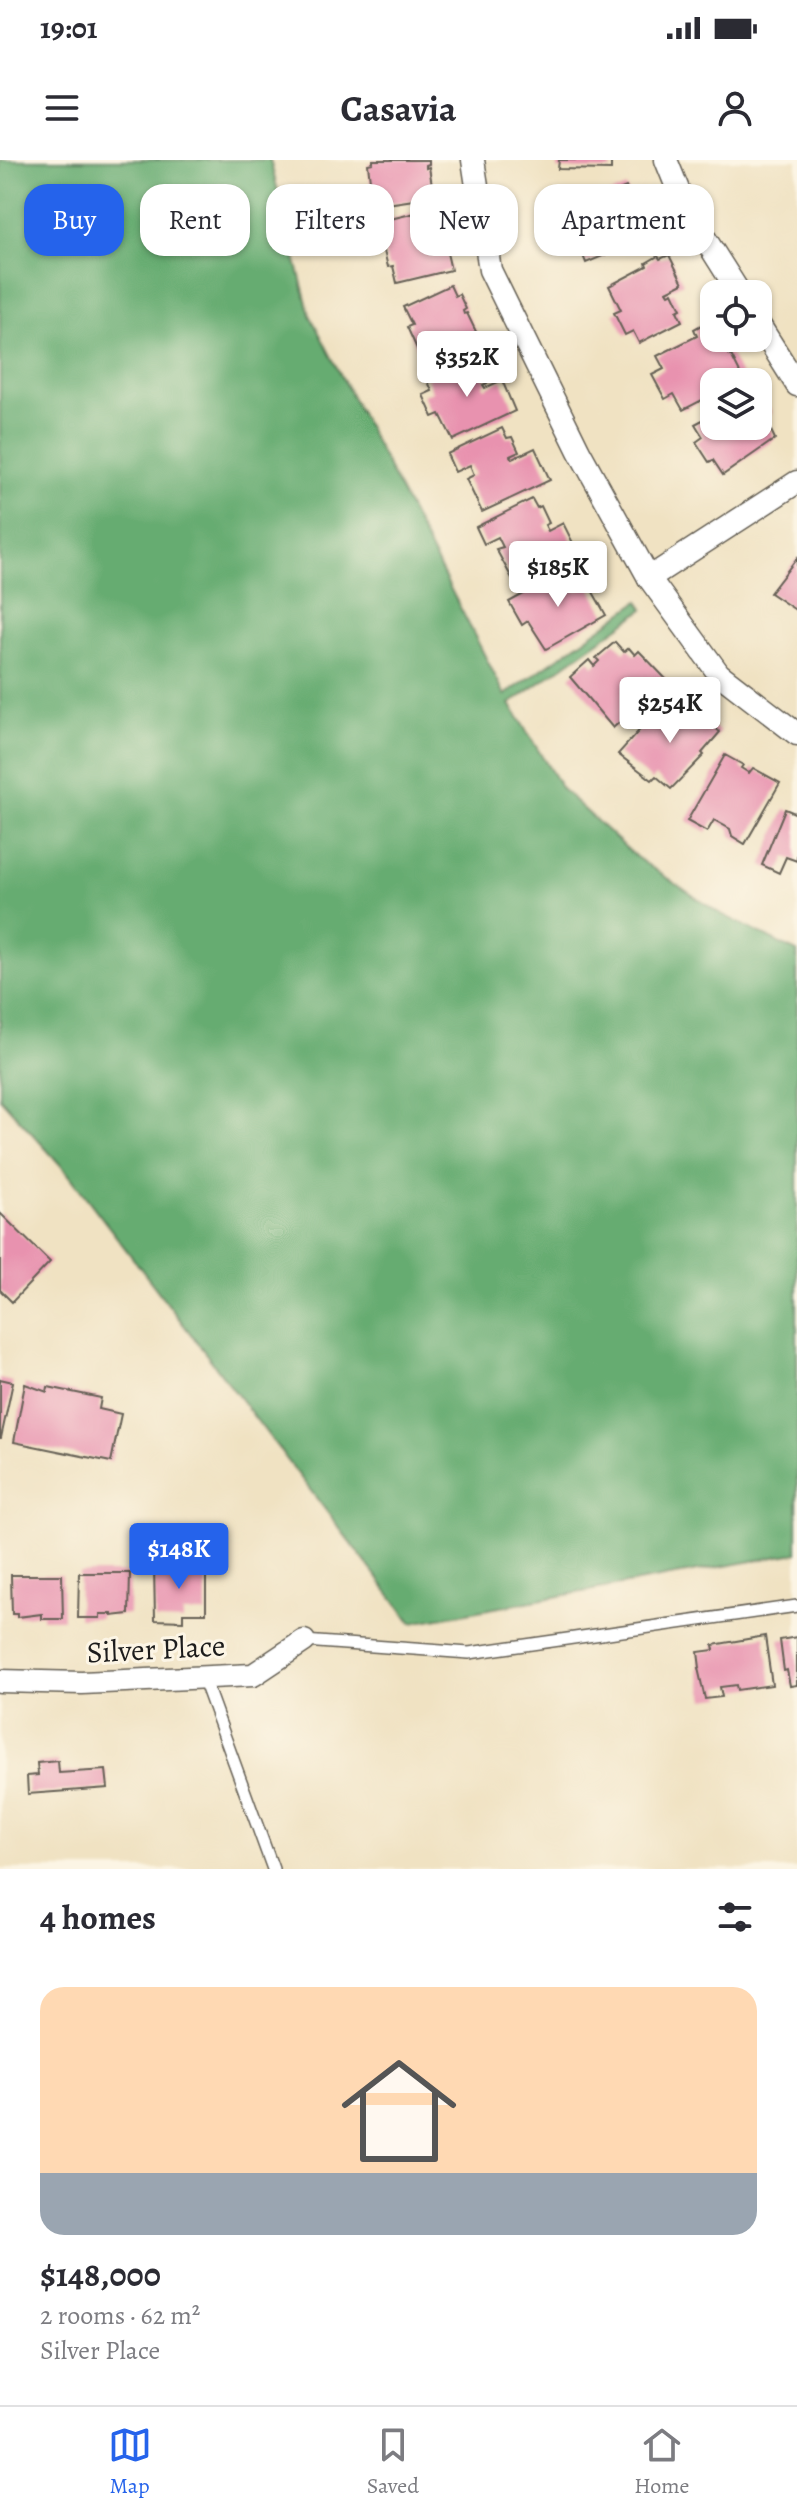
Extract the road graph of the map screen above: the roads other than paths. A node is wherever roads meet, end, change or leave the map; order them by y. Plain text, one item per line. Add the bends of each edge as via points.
1 (473, 160) edge
2 (666, 160) edge
3 (731, 280) edge
4 (772, 345) edge
5 (797, 385) edge
6 (797, 482) edge
7 (649, 578) junction
8 (797, 734) edge
9 (797, 1606) edge
10 (304, 1641) joint
11 (203, 1677) junction
12 (0, 1681) edge
13 (273, 1869) edge

1 - 7 street via 490,270
2 - 3 street via 685,207
4 - 5 street
6 - 7 street
7 - 8 street via 719,674
9 - 10 lane via 469,1653
10 - 11 street, Silver Place via 253,1675
11 - 12 street, Silver Place
11 - 13 lane

